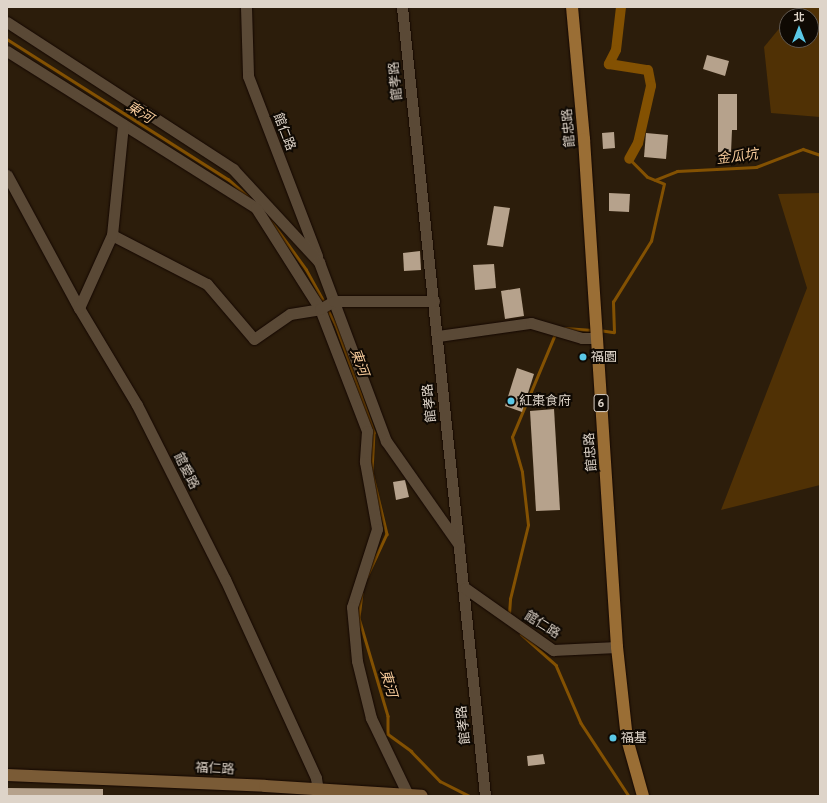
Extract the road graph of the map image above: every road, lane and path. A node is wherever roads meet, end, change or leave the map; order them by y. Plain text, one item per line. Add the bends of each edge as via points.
1 (246, 7) edge
2 (402, 7) edge
3 (572, 7) edge
4 (7, 22) edge
5 (7, 51) edge
6 (123, 125) junction
7 (7, 175) edge
8 (112, 235) junction
9 (319, 262) junction
10 (434, 300) junction
11 (334, 301) junction
12 (79, 308) junction
13 (320, 309) junction
14 (438, 336) junction
15 (596, 338) junction
16 (459, 545) junction
17 (465, 588) junction
18 (617, 647) junction
19 (7, 776) edge
20 (318, 790) junction
21 (408, 795) junction
22 (422, 796) edge
23 (485, 796) edge
24 (643, 796) edge

1 - 9 street, 館仁路 via 248,76
2 - 10 street, 館孝路
3 - 15 main road, 館忠路 / 6 via 584,139
4 - 9 street via 233,169
5 - 6 street
6 - 8 street
6 - 13 street via 256,208
7 - 12 street, 館愛路
8 - 12 street
8 - 13 street via 207,284 254,339 290,314
9 - 11 street, 館仁路
10 - 11 street
10 - 14 street, 館孝路
11 - 13 street
11 - 16 street, 館仁路 via 386,441
12 - 20 street, 館愛路 via 137,405 225,579 316,778
13 - 21 street via 367,431 365,462 377,529 352,607 357,661 371,718
14 - 15 street via 531,324 582,338
14 - 16 street, 館孝路
15 - 18 main road, 館忠路 / 6
16 - 17 street, 館孝路
17 - 18 street, 館仁路 via 553,650
17 - 23 street, 館孝路
18 - 24 main road, 館忠路 / 6 via 627,739
19 - 20 street, 福仁路 via 257,785
20 - 21 street, 福仁路
21 - 22 street, 福仁路

